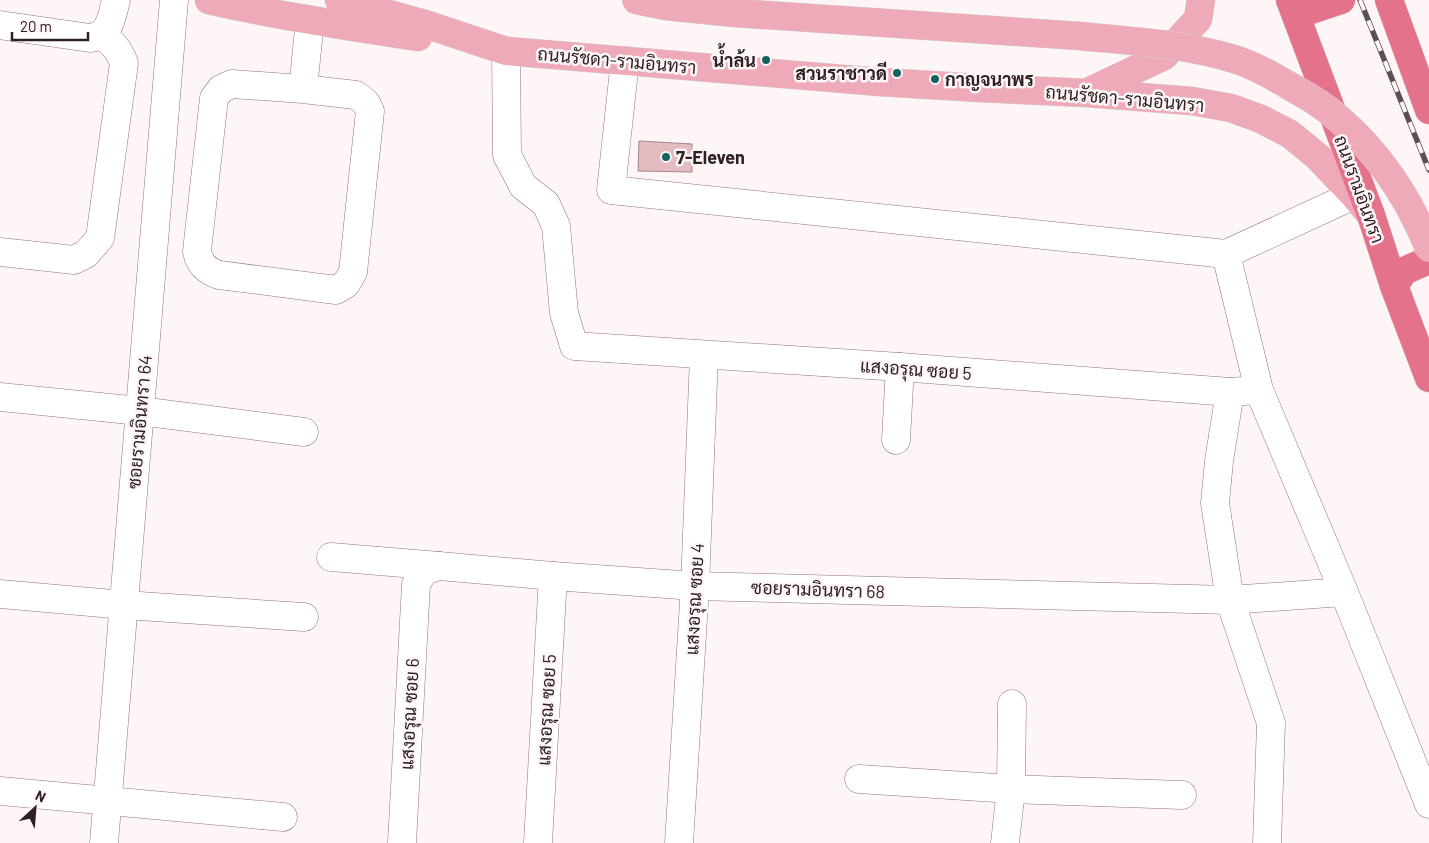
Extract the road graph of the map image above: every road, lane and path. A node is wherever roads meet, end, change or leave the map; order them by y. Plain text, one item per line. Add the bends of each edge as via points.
1 (116, 0) edge
2 (174, 0) edge
3 (209, 0) edge
4 (339, 0) edge
5 (636, 0) edge
6 (1201, 0) edge
7 (1341, 0) edge
8 (1389, 0) edge
9 (1293, 8) edge
10 (310, 20) junction
11 (0, 25) edge
12 (100, 35) junction
13 (506, 51) junction
14 (625, 61) junction
15 (1424, 81) edge
16 (303, 88) junction
17 (1087, 93) junction
18 (1429, 110) edge
19 (1354, 195) junction
20 (1371, 215) junction
21 (1429, 248) edge
22 (0, 252) edge
23 (1226, 254) junction
24 (1429, 260) edge
25 (1394, 286) junction
26 (704, 355) junction
27 (900, 367) junction
28 (1429, 378) edge
29 (1258, 390) junction
30 (1230, 392) junction
31 (0, 398) edge
32 (140, 411) junction
33 (304, 432) dead end
34 (896, 440) dead end
35 (331, 557) dead end
36 (439, 566) junction
37 (553, 576) junction
38 (695, 586) junction
39 (1344, 592) junction
40 (0, 594) edge
41 (1230, 600) junction
42 (124, 605) junction
43 (304, 617) dead end
44 (1012, 704) dead end
45 (859, 780) dead end
46 (1011, 789) junction
47 (0, 791) edge
48 (1182, 795) dead end
49 (108, 801) junction
50 (1429, 804) edge
51 (283, 817) dead end
52 (104, 843) edge
53 (402, 843) edge
54 (538, 843) edge
55 (679, 843) edge
56 (1005, 843) edge
57 (1267, 843) edge

1 - 12 street via 111,22
2 - 32 street, ซอยรามอินทรา 64
3 - 10 main road
4 - 13 main road, ถนนรัชดา-รามอินทรา
5 - 21 main road, bridge via 735,13 1134,41 1235,59 1318,103 1352,131 1405,197
6 - 17 main road via 1198,19 1164,56
7 - 9 highway
8 - 15 highway
9 - 20 highway, ถนนรามอินทรา
10 - 13 main road
10 - 16 street
11 - 12 street via 90,38
12 - 22 street via 116,46 124,63 100,238 86,254 74,260
13 - 14 main road, ถนนรัชดา-รามอินทรา
13 - 26 street, แสงอรุณ ซอย 5 via 507,155 523,186 546,204 556,226 564,313 574,346
14 - 17 main road, ถนนรัชดา-รามอินทรา via 880,82
14 - 23 street via 611,190
15 - 18 highway
16 - 16 street via 356,95 370,111 353,272 346,284 336,290 214,274 203,266 197,251 214,98 221,89 232,84
17 - 19 main road, ถนนรัชดา-รามอินทรา via 1192,101 1231,108 1261,119 1290,134 1318,157
19 - 20 main road, ถนนรัชดา-รามอินทรา
19 - 23 street
20 - 25 highway, ถนนรามอินทรา
23 - 29 street
24 - 25 highway via 1404,271
25 - 28 highway, ถนนรามอินทรา
26 - 27 street, แสงอรุณ ซอย 5
26 - 38 street, แสงอรุณ ซอย 4
27 - 30 street, แสงอรุณ ซอย 5
27 - 34 street
29 - 30 street, แสงอรุณ ซอย 5
29 - 39 street
30 - 41 street via 1215,503
31 - 32 street
32 - 33 street
32 - 42 street, ซอยรามอินทรา 64
35 - 36 street, ซอยรามอินทรา 68
36 - 37 street, ซอยรามอินทรา 68
36 - 53 street, แสงอรุณ ซอย 6 via 424,571 416,584
37 - 38 street, ซอยรามอินทรา 68
37 - 54 street, แสงอรุณ ซอย 5
38 - 41 street, ซอยรามอินทรา 68
38 - 55 street, แสงอรุณ ซอย 4
39 - 41 street, ซอยรามอินทรา 68
39 - 50 street
40 - 42 street
41 - 57 street via 1271,723
42 - 43 street
42 - 49 street, ซอยรามอินทรา 64
44 - 46 street
45 - 46 street
46 - 48 street
46 - 56 street
47 - 49 street
49 - 51 street
49 - 52 street, ซอยรามอินทรา 64

